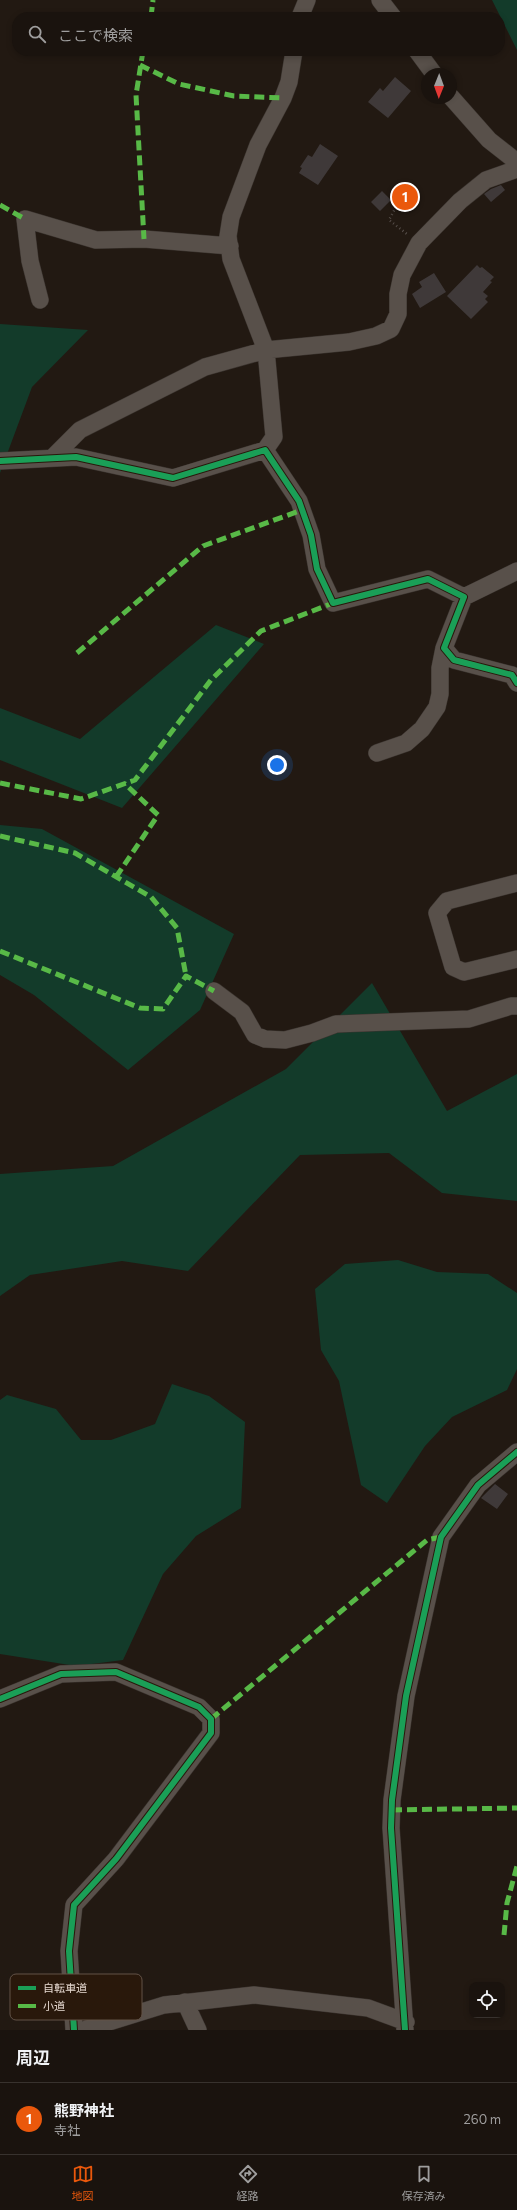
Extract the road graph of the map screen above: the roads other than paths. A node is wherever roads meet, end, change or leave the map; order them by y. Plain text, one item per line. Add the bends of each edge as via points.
1 (307, 0) edge
2 (380, 0) edge
3 (302, 12) edge
4 (389, 12) edge
5 (293, 56) edge
6 (421, 56) edge
7 (430, 68) edge
8 (457, 104) edge
9 (517, 162) edge
10 (517, 169) edge
11 (230, 246) junction
12 (40, 300) dead end
13 (266, 350) junction
14 (265, 450) junction
15 (52, 457) junction
16 (0, 461) edge
17 (517, 571) edge
18 (464, 596) junction
19 (444, 648) junction
20 (517, 684) edge
21 (377, 753) dead end
22 (517, 883) edge
23 (517, 959) edge
24 (214, 991) dead end
25 (517, 1006) edge
26 (517, 1452) edge
27 (0, 1699) edge
28 (70, 1974) edge
29 (185, 2002) junction
30 (142, 2011) edge
31 (73, 2020) edge
32 (114, 2020) edge
33 (405, 2024) edge
34 (74, 2030) edge
35 (83, 2030) edge
36 (198, 2030) edge

1 - 3 street
2 - 4 street
5 - 11 street via 289,82 283,98 258,145 231,217 228,236
6 - 7 street
8 - 9 street via 489,140
10 - 13 street via 486,180 460,201 419,243 402,275 398,294 398,314 391,329 376,336 350,342
11 - 12 street via 144,239 96,240 25,220 30,261
11 - 13 street via 232,259
13 - 14 street via 274,437
13 - 15 street via 205,367 80,430
14 - 15 street via 173,478 76,458
14 - 18 street via 299,501 311,535 317,568 332,603 428,579
15 - 16 street
17 - 18 street
18 - 19 street
19 - 20 street via 454,660 512,675
19 - 21 street via 437,707 422,729 406,743
22 - 23 street via 447,901 437,913 453,967 464,972
24 - 25 street via 242,1012 255,1035 265,1040 285,1040 336,1024 469,1019
26 - 33 street via 478,1485 440,1537 412,1665 401,1728 391,1828
27 - 28 street via 61,1674 116,1672 199,1707 211,1719 211,1733 116,1858 74,1905 69,1951
29 - 30 street
29 - 33 street via 254,1995 368,2008
29 - 36 street
31 - 34 street
32 - 35 street

